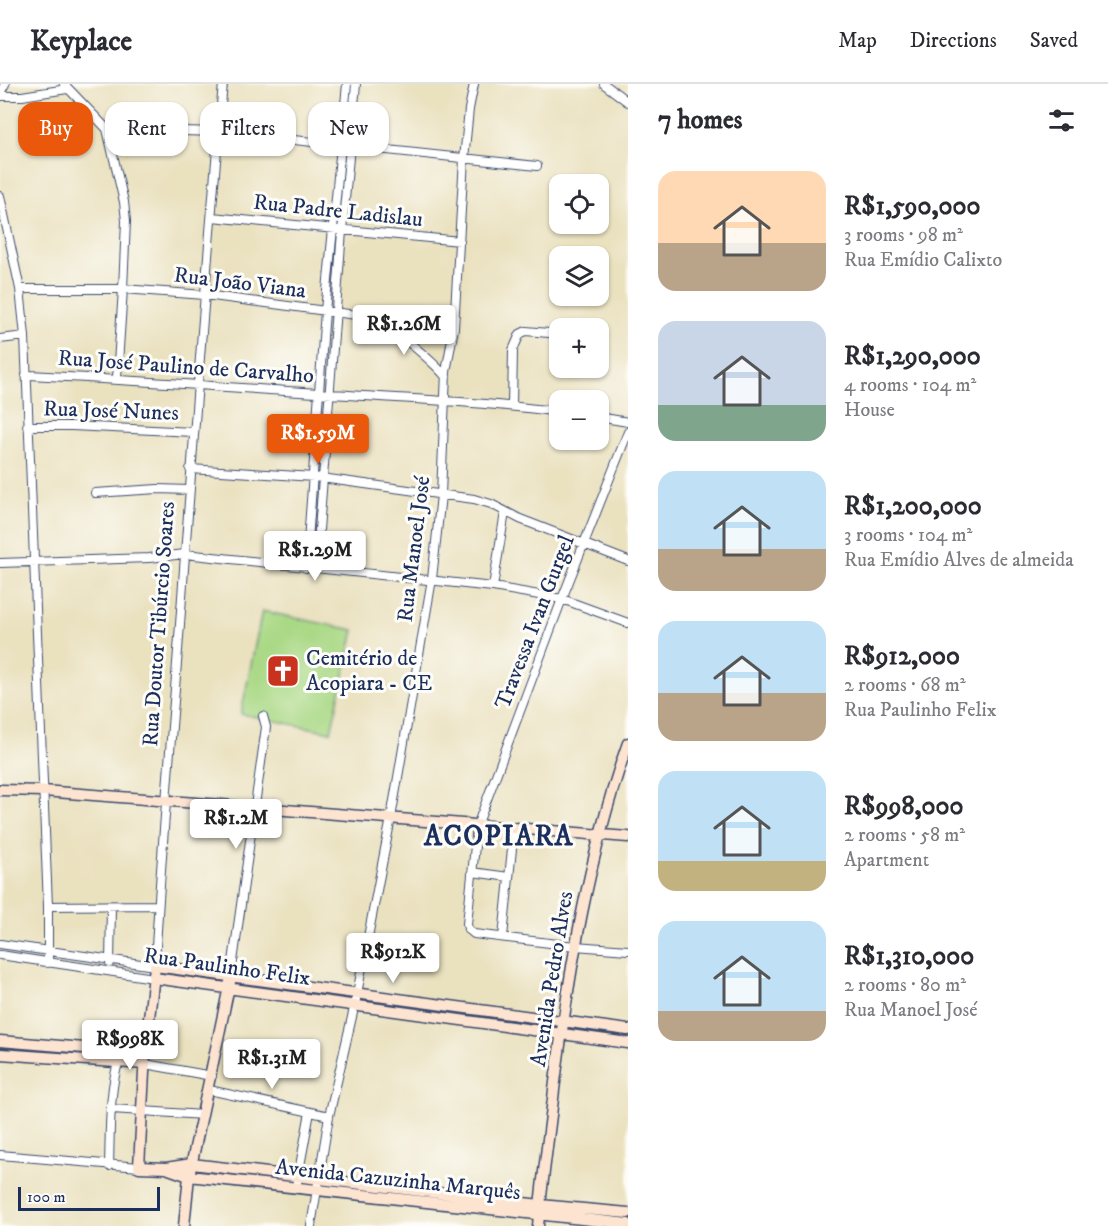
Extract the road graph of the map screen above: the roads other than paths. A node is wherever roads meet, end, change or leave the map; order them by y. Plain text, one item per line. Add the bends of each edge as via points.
1 (5, 84) edge
2 (223, 84) edge
3 (347, 84) edge
4 (356, 84) edge
5 (474, 84) edge
6 (604, 84) edge
7 (65, 87) edge
8 (0, 95) edge
9 (222, 102) edge
10 (347, 102) edge
11 (353, 102) edge
12 (628, 102) edge
13 (105, 127) edge
14 (389, 151) edge
15 (113, 156) edge
16 (217, 156) edge
17 (345, 156) edge
18 (464, 159) junction
19 (537, 166) dead end
20 (0, 196) edge
21 (212, 217) junction
22 (338, 231) junction
23 (460, 242) junction
24 (20, 289) junction
25 (123, 290) junction
26 (205, 295) junction
27 (325, 311) junction
28 (335, 312) junction
29 (381, 318) junction
30 (454, 328) junction
31 (549, 333) edge
32 (25, 336) junction
33 (0, 339) edge
34 (26, 375) junction
35 (446, 377) junction
36 (117, 378) junction
37 (197, 384) junction
38 (319, 394) junction
39 (329, 394) junction
40 (446, 400) junction
41 (512, 406) junction
42 (549, 411) edge
43 (609, 419) edge
44 (628, 422) edge
45 (27, 426) junction
46 (193, 432) junction
47 (628, 432) edge
48 (190, 469) junction
49 (318, 478) junction
50 (189, 490) junction
51 (94, 492) dead end
52 (441, 495) junction
53 (505, 512) junction
54 (585, 543) junction
55 (185, 554) junction
56 (628, 561) edge
57 (33, 562) junction
58 (0, 563) edge
59 (306, 568) junction
60 (316, 569) junction
61 (432, 579) junction
62 (493, 587) junction
63 (562, 599) junction
64 (628, 623) edge
65 (263, 716) dead end
66 (628, 743) edge
67 (0, 790) edge
68 (43, 791) junction
69 (165, 801) junction
70 (255, 808) junction
71 (391, 818) junction
72 (477, 826) junction
73 (514, 828) junction
74 (599, 835) junction
75 (628, 837) edge
76 (472, 872) junction
77 (509, 877) junction
78 (158, 905) junction
79 (48, 906) junction
80 (111, 906) junction
81 (503, 937) junction
82 (0, 944) edge
83 (575, 946) junction
84 (628, 950) edge
85 (48, 951) junction
86 (0, 955) edge
87 (110, 959) junction
88 (48, 963) junction
89 (108, 970) junction
90 (154, 972) junction
91 (230, 981) junction
92 (356, 999) junction
93 (562, 1027) junction
94 (628, 1030) edge
95 (0, 1041) edge
96 (628, 1042) edge
97 (70, 1053) junction
98 (0, 1054) edge
99 (120, 1057) junction
100 (145, 1059) junction
101 (212, 1076) junction
102 (209, 1090) junction
103 (112, 1109) junction
104 (142, 1111) junction
105 (310, 1112) junction
106 (203, 1115) junction
107 (329, 1116) junction
108 (0, 1155) edge
109 (192, 1164) junction
110 (109, 1166) junction
111 (139, 1167) junction
112 (166, 1168) junction
113 (189, 1176) junction
114 (297, 1182) junction
115 (317, 1184) junction
116 (628, 1213) edge
117 (539, 1215) edge
118 (628, 1224) edge
119 (184, 1226) edge
120 (311, 1226) edge

1 - 8 street
2 - 9 street, Rua Doutor Tibúrcio Soares
3 - 10 street
4 - 11 street
5 - 18 street, Rua Manoel José
6 - 12 street
7 - 8 street via 22,96
7 - 13 street
14 - 18 street
15 - 25 street via 126,221
16 - 21 street, Rua Doutor Tibúrcio Soares
17 - 22 street
18 - 19 street
18 - 23 street, Rua Manoel José
20 - 24 street
21 - 22 street, Rua Padre Ladislau
21 - 26 street, Rua Doutor Tibúrcio Soares
22 - 23 street, Rua Padre Ladislau
22 - 27 street
22 - 28 street
23 - 30 street, Rua Manoel José
24 - 25 street, Rua João Viana
24 - 32 street
25 - 26 street, Rua João Viana
25 - 36 street
26 - 27 street, Rua João Viana
26 - 37 street, Rua Doutor Tibúrcio Soares
27 - 28 street, Rua João Viana
27 - 38 street
28 - 29 street, Rua João Viana
28 - 39 street
29 - 30 street, Rua João Viana
29 - 35 street via 428,356
30 - 35 street, Rua Manoel José
31 - 41 street via 520,334 513,350
32 - 33 street
32 - 34 street
34 - 36 street, Rua José Paulino de Carvalho
34 - 45 street
35 - 40 street, Rua Manoel José
36 - 37 street, Rua José Paulino de Carvalho
37 - 38 street, Rua José Paulino de Carvalho
37 - 46 street, Rua Doutor Tibúrcio Soares
38 - 39 street, Rua José Paulino de Carvalho
38 - 49 street
39 - 40 street, Rua José Paulino de Carvalho
39 - 49 street
40 - 41 street, Rua José Paulino de Carvalho
40 - 52 street, Rua Manoel José
41 - 42 street, Rua José Paulino de Carvalho
43 - 44 street
45 - 46 street, Rua José Nunes
45 - 57 street
46 - 48 street, Rua Doutor Tibúrcio Soares
47 - 54 street, Travessa Ivan Gurgel
48 - 49 street
48 - 50 street, Rua Doutor Tibúrcio Soares
49 - 52 street
49 - 59 street
49 - 60 street
50 - 51 street
50 - 55 street, Rua Doutor Tibúrcio Soares
52 - 53 street via 474,499
52 - 61 street, Rua Manoel José
53 - 54 street
53 - 62 street
54 - 56 street
54 - 63 street, Travessa Ivan Gurgel
55 - 57 street
55 - 59 street
55 - 69 street, Rua Doutor Tibúrcio Soares
57 - 58 street
57 - 68 street
59 - 60 street
60 - 61 street
61 - 62 street
61 - 71 street, Rua Manoel José
62 - 63 street
63 - 64 street
63 - 72 street, Travessa Ivan Gurgel
65 - 70 street via 266,727
66 - 74 main road, Avenida Pedro Alves
67 - 68 main road
68 - 69 main road
68 - 79 street
69 - 70 main road
69 - 78 street, Rua Doutor Tibúrcio Soares
70 - 71 main road
70 - 91 street
71 - 72 main road
71 - 92 street, Rua Manoel José
72 - 73 main road
72 - 76 street, Travessa Ivan Gurgel
73 - 74 main road
73 - 77 street
74 - 75 main road
74 - 83 main road, Avenida Pedro Alves
76 - 77 street
76 - 81 street, Travessa Ivan Gurgel via 468,929 474,934
77 - 81 street
78 - 80 street
78 - 90 street, Rua Doutor Tibúrcio Soares
79 - 80 street
79 - 85 street
80 - 87 street
81 - 83 street
82 - 85 street, Rua Paulinho Felix
83 - 84 street
83 - 93 main road, Avenida Pedro Alves
85 - 87 street, Rua Paulinho Felix
85 - 88 street
86 - 88 street, Rua Paulinho Felix
87 - 89 street
87 - 90 street, Rua Paulinho Felix
88 - 89 street, Rua Paulinho Felix
89 - 90 street, Rua Paulinho Felix
90 - 91 main road, Rua Paulinho Felix
90 - 100 main road, Rua Doutor Tibúrcio Soares
91 - 92 main road, Rua Paulinho Felix
91 - 101 main road
92 - 93 main road, Rua Paulinho Felix
92 - 107 street, Rua Manoel José
93 - 94 main road, Rua Paulinho Felix
93 - 96 main road, Rua Paulinho Felix
93 - 117 main road, Avenida Pedro Alves
95 - 97 main road
97 - 98 main road
97 - 99 main road
99 - 100 main road
99 - 103 street
100 - 101 street
100 - 104 main road, Rua Doutor Tibúrcio Soares
101 - 102 main road
102 - 105 street
102 - 106 main road
103 - 104 street
103 - 110 street
104 - 106 street
104 - 111 main road, Rua Doutor Tibúrcio Soares
105 - 107 street
105 - 114 street
106 - 109 main road
107 - 115 street, Rua Manoel José
108 - 110 street
109 - 112 main road, Avenida Cazuzinha Marquês
109 - 113 main road
109 - 114 main road, Avenida Cazuzinha Marquês
110 - 111 street
111 - 112 main road, Avenida Cazuzinha Marquês
112 - 113 main road, Avenida Cazuzinha Marquês
113 - 114 main road, Avenida Cazuzinha Marquês
113 - 119 main road
114 - 115 main road, Avenida Cazuzinha Marquês
115 - 117 main road, Avenida Cazuzinha Marquês
115 - 120 street, Rua Manoel José
116 - 117 main road, Avenida Cazuzinha Marquês
117 - 118 main road, Avenida Cazuzinha Marquês

